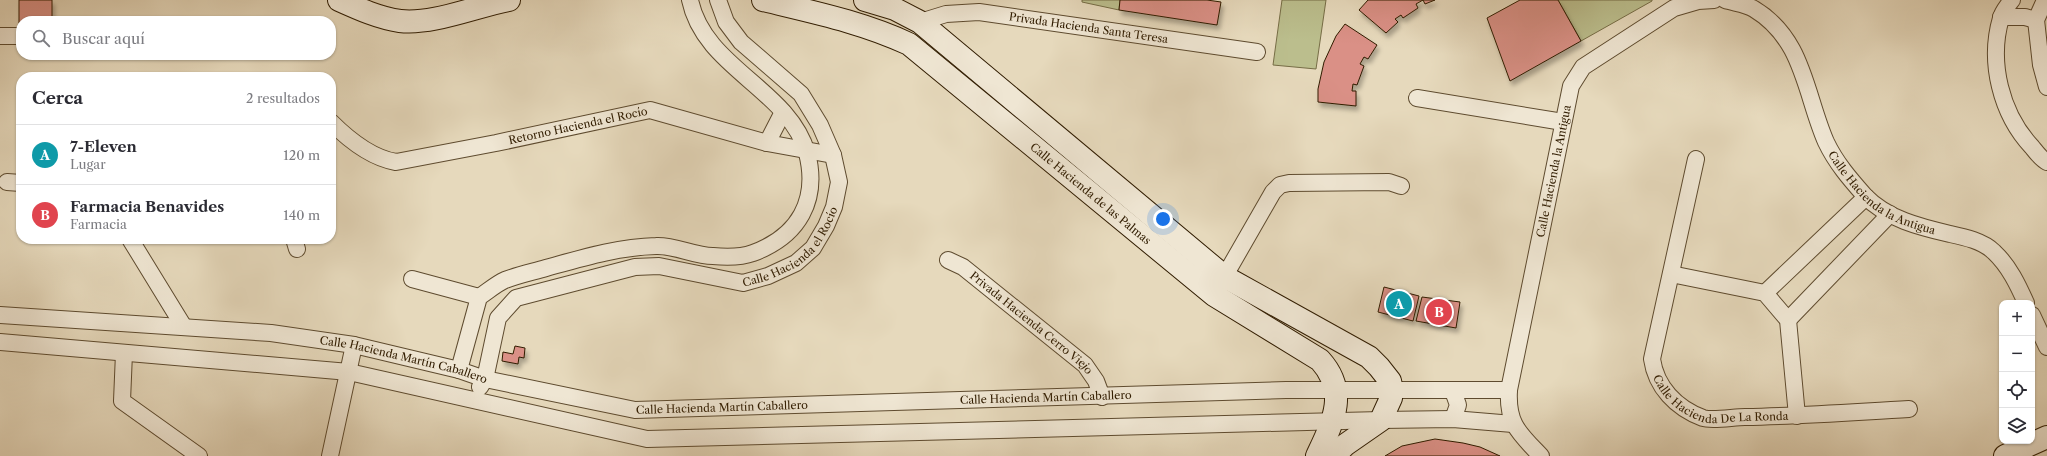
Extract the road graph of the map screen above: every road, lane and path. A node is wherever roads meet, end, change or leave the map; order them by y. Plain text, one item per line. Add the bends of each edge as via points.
1 (339, 0) edge
2 (509, 0) edge
3 (690, 0) edge
4 (718, 0) edge
5 (762, 0) edge
6 (865, 0) edge
7 (1714, 0) edge
8 (1725, 0) edge
9 (2012, 0) edge
10 (2045, 0) edge
11 (2001, 17) junction
12 (2036, 20) junction
13 (920, 22) junction
14 (0, 36) edge
15 (16, 36) edge
16 (741, 42) junction
17 (1257, 52) dead end
18 (755, 54) junction
19 (725, 59) junction
20 (740, 72) junction
21 (2047, 87) edge
22 (1417, 98) dead end
23 (783, 112) junction
24 (1041, 122) junction
25 (1563, 122) junction
26 (336, 126) edge
27 (1025, 140) junction
28 (767, 143) junction
29 (806, 151) junction
30 (833, 154) junction
31 (1696, 159) dead end
32 (2046, 160) edge
33 (1401, 186) dead end
34 (1866, 197) junction
35 (1890, 214) junction
36 (133, 244) edge
37 (948, 260) dead end
38 (1671, 274) junction
39 (412, 279) dead end
40 (1220, 286) junction
41 (1765, 293) junction
42 (479, 297) junction
43 (2024, 300) edge
44 (0, 315) edge
45 (1788, 320) junction
46 (2035, 321) edge
47 (184, 327) junction
48 (0, 342) edge
49 (354, 346) junction
50 (2047, 347) edge
51 (124, 352) junction
52 (459, 370) junction
53 (349, 372) junction
54 (485, 379) junction
55 (414, 387) junction
56 (1337, 390) junction
57 (1392, 390) junction
58 (1509, 390) junction
59 (1453, 391) junction
60 (1102, 397) junction
61 (1908, 409) dead end
62 (1797, 416) junction
63 (1453, 419) junction
64 (1381, 420) junction
65 (1333, 422) junction
66 (1513, 424) junction
67 (2047, 437) edge
68 (199, 456) edge
69 (330, 456) edge
70 (1317, 456) edge
71 (1334, 456) edge
72 (1541, 456) edge
73 (2005, 456) edge

1 - 2 main road via 366,13 401,21 434,19
3 - 19 street, Calle Hacienda el Rocío via 705,35
4 - 16 street, Calle Hacienda el Rocío via 726,22
5 - 27 main road, Calle Hacienda de las Palmas via 860,24 908,44
6 - 13 main road, Calle Hacienda de las Palmas via 895,9
7 - 25 street, Calle Hacienda la Antigua via 1698,1 1674,8 1583,67 1571,86
8 - 34 street, Calle Hacienda la Antigua via 1754,8 1774,24 1792,47 1826,142 1840,168
9 - 11 street
10 - 12 street
11 - 12 street via 2025,17
11 - 32 street via 1996,43 1997,71 2002,95 2010,117 2022,137
12 - 21 street via 2041,65
13 - 17 street, Privada Hacienda Santa Teresa via 946,14 979,12
13 - 24 main road, Calle Hacienda de las Palmas
14 - 15 street
16 - 18 street, Calle Hacienda el Rocío
16 - 19 street
18 - 20 street
18 - 30 street, Calle Hacienda el Rocío via 801,94 820,125
19 - 20 street, Calle Hacienda el Rocío
20 - 23 street, Calle Hacienda el Rocío
22 - 25 street
23 - 28 street
23 - 29 street, Calle Hacienda el Rocío via 797,130
24 - 27 main road
24 - 40 main road, Calle Hacienda de las Palmas
25 - 58 street, Calle Hacienda la Antigua
26 - 28 street, Retorno Hacienda el Rocío via 363,148 380,158 396,162 650,110
27 - 40 main road, Calle Hacienda de las Palmas
28 - 29 street, Retorno Hacienda el Rocío
29 - 30 street, Retorno Hacienda el Rocío
29 - 42 street, Calle Hacienda el Rocío via 812,174 811,192 800,220 782,238 752,254 712,256 658,246 600,253 504,281
30 - 54 street, Calle Hacienda el Rocío via 838,182 834,207 813,248 796,263 768,276 743,283 659,266 635,268 516,298 498,318
31 - 38 street, Calle Hacienda De La Ronda
33 - 40 street via 1389,182 1280,185 1273,192
34 - 35 street, Calle Hacienda la Antigua
34 - 41 street
35 - 43 street, Calle Hacienda la Antigua via 1916,226 1971,239 1993,251 2006,265
35 - 45 street
36 - 47 street
37 - 60 street, Privada Hacienda Cerro Viejo via 963,267 1085,365
38 - 41 street
38 - 62 street, Calle Hacienda De La Ronda via 1652,359 1654,372 1661,387 1680,405 1704,418
39 - 42 street
40 - 56 main road, Calle Hacienda de las Palmas via 1320,360 1330,371
40 - 57 main road, Calle Hacienda de las Palmas via 1369,357 1386,374
41 - 45 street
42 - 52 street
44 - 47 street, Calle Hacienda Martín Caballero
45 - 62 street, Calle Hacienda De La Ronda
46 - 50 street
47 - 49 street, Calle Hacienda Martín Caballero via 271,333
48 - 51 street
49 - 52 street, Calle Hacienda Martín Caballero
49 - 53 street
51 - 53 street
51 - 68 street via 122,401
52 - 54 street, Calle Hacienda Martín Caballero
53 - 55 street
53 - 69 street
54 - 55 street via 477,393
54 - 60 street, Calle Hacienda Martín Caballero via 635,410
55 - 65 street via 647,439
56 - 57 street, Calle Hacienda Martín Caballero
56 - 60 street, Calle Hacienda Martín Caballero
56 - 65 main road, Calle Hacienda de las Palmas
57 - 59 street, Calle Hacienda Martín Caballero
57 - 64 main road
58 - 59 street, Calle Hacienda Martín Caballero
58 - 66 street, Calle Hacienda la Antigua
59 - 63 street via 1458,405
61 - 62 street, Calle Hacienda De La Ronda
63 - 64 street
63 - 66 street
64 - 65 street
64 - 71 main road via 1344,445
65 - 70 main road, Calle Hacienda de las Palmas
66 - 72 street
67 - 73 main road

